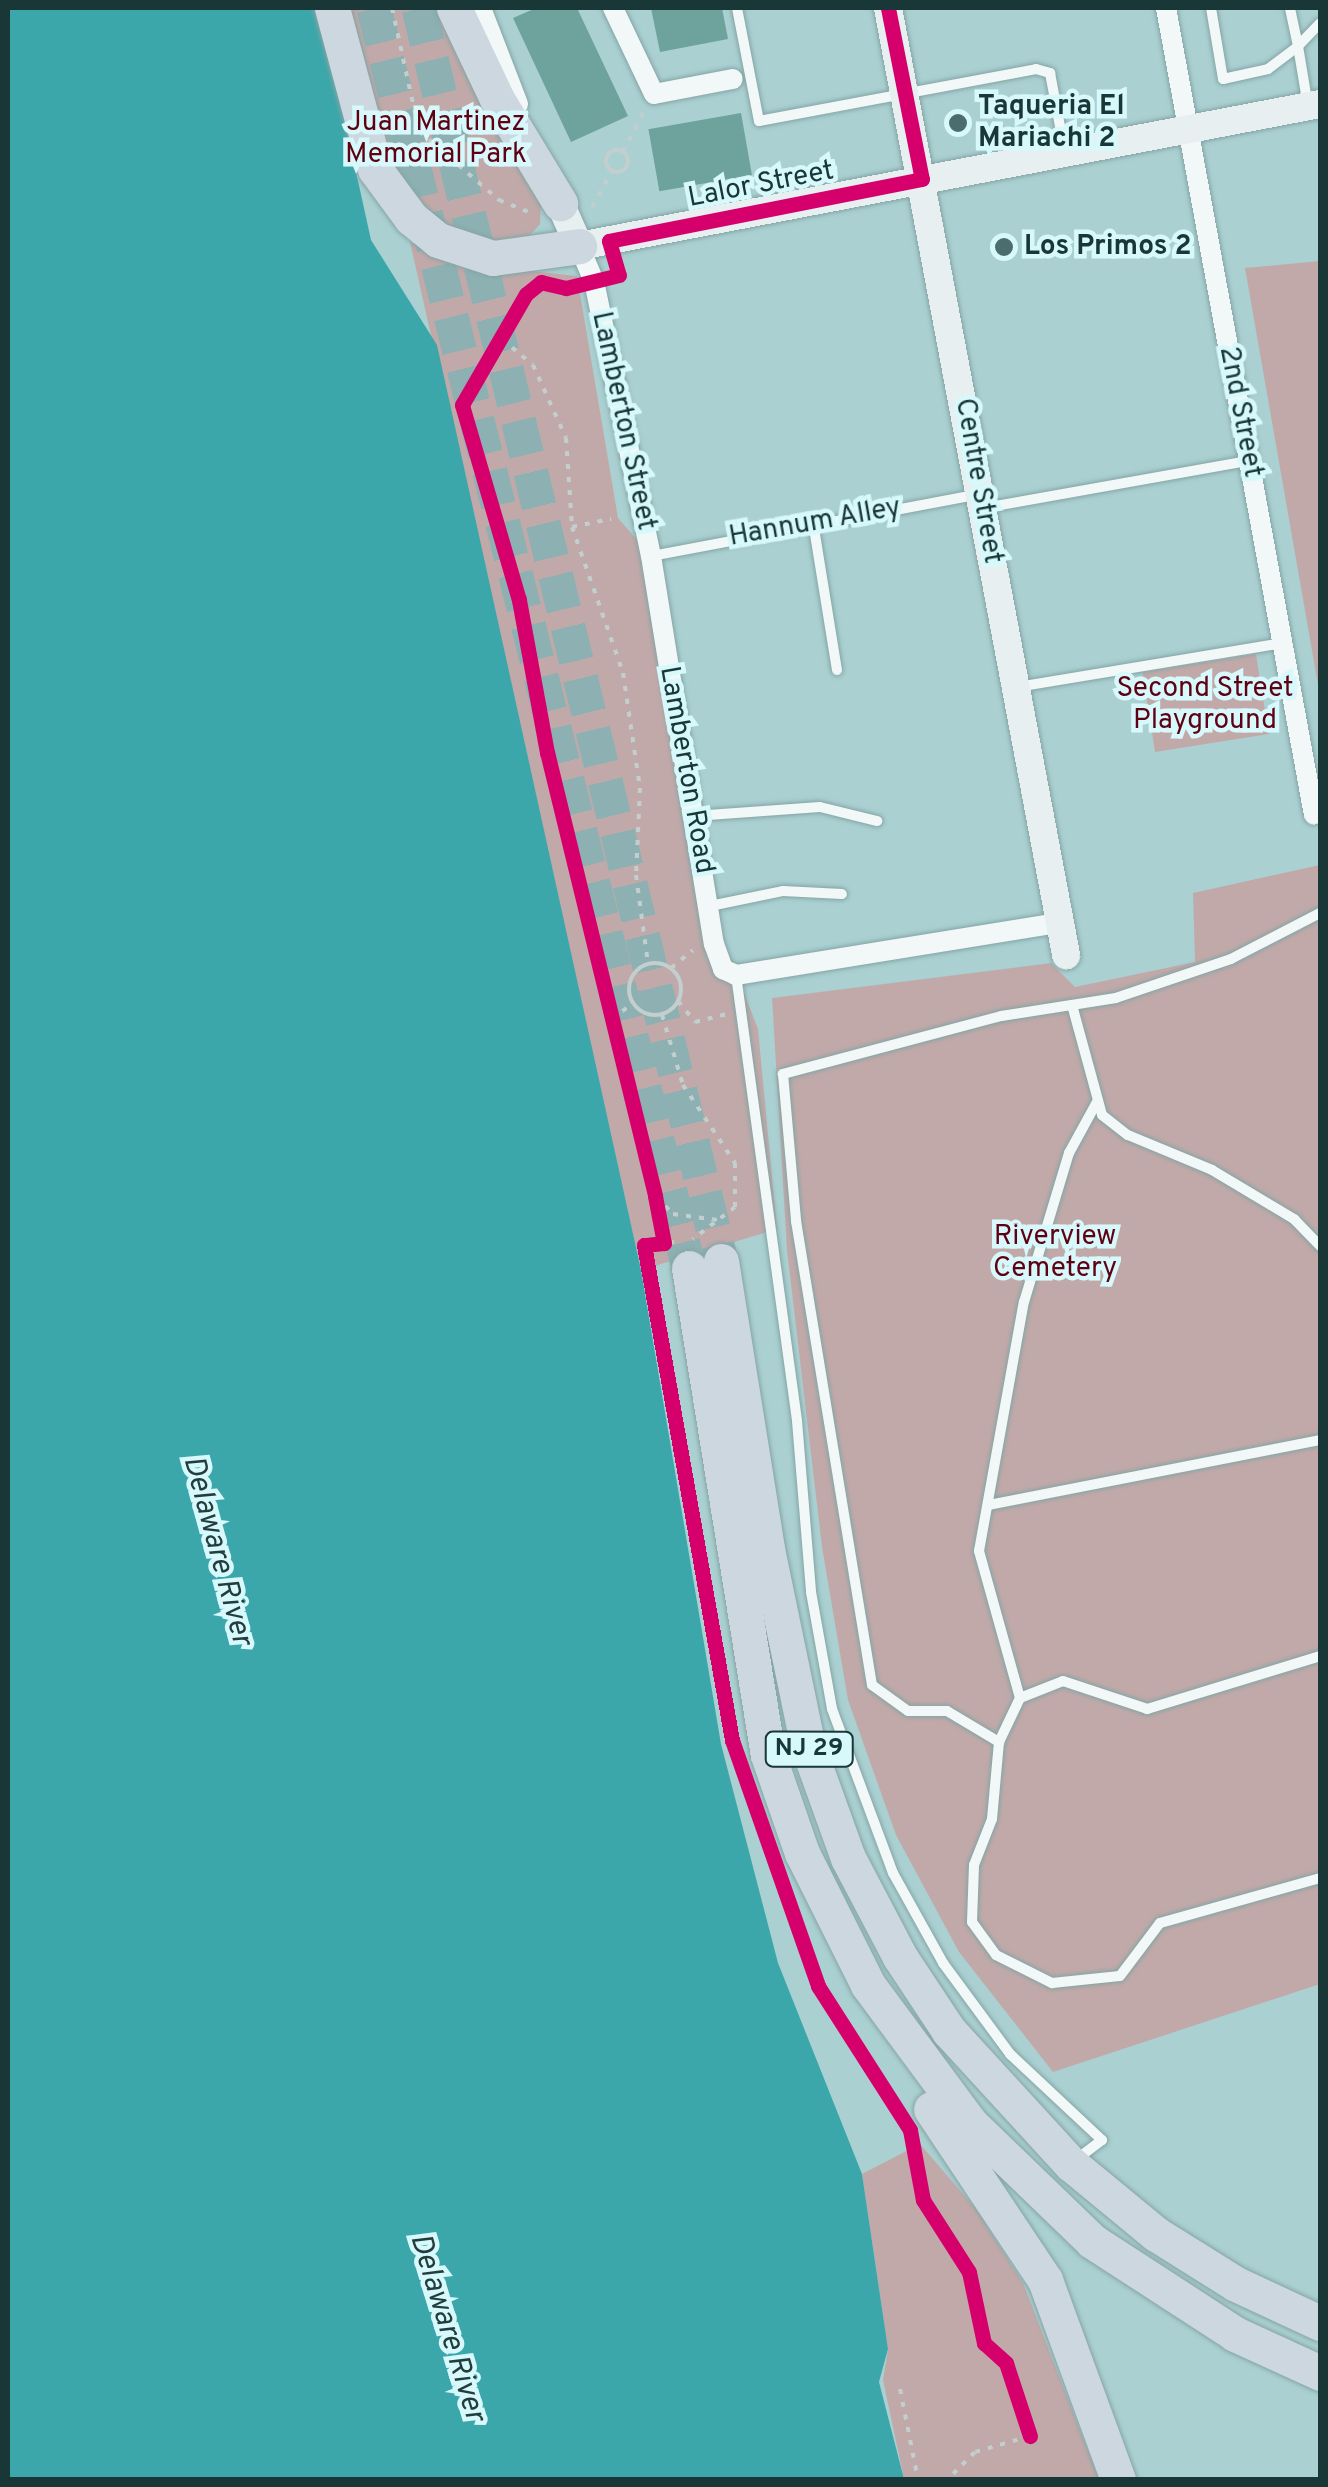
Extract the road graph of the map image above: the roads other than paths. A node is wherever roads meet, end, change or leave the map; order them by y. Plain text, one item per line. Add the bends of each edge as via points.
1 (332, 8) edge
2 (454, 8) edge
3 (481, 8) edge
4 (613, 8) edge
5 (737, 8) edge
6 (888, 8) edge
7 (1166, 8) edge
8 (1211, 8) edge
9 (1290, 8) edge
10 (1319, 28) edge
11 (1298, 46) junction
12 (733, 79) dead end
13 (904, 93) junction
14 (1314, 106) edge
15 (1188, 128) junction
16 (1064, 153) junction
17 (922, 180) junction
18 (561, 208) junction
19 (580, 246) junction
20 (1249, 461) junction
21 (981, 501) junction
22 (813, 522) junction
23 (651, 556) junction
24 (1283, 643) junction
25 (837, 670) dead end
26 (1015, 688) junction
27 (694, 816) junction
28 (1314, 816) dead end
29 (876, 821) dead end
30 (842, 894) dead end
31 (710, 906) junction
32 (1320, 913) edge
33 (1058, 923) junction
34 (1066, 954) dead end
35 (736, 981) junction
36 (1072, 1005) junction
37 (1098, 1100) junction
38 (1320, 1246) edge
39 (1320, 1440) edge
40 (988, 1505) junction
41 (1320, 1656) edge
42 (1020, 1698) junction
43 (1000, 1742) junction
44 (1320, 1878) edge
45 (868, 1984) junction
46 (1070, 2164) junction
47 (1320, 2322) edge
48 (1320, 2373) edge
49 (1118, 2480) edge

1 - 19 highway via 370,158 411,218 438,240 493,258
2 - 18 highway via 490,86
3 - 18 street, Lamberton Street
4 - 12 street via 654,94
5 - 13 lane via 759,121
6 - 13 street, Centre Street
7 - 15 street, 2nd Street
8 - 11 lane via 1223,79 1268,69
9 - 11 lane
10 - 11 lane
11 - 14 lane
13 - 16 lane via 1050,73
13 - 17 street, Centre Street
14 - 15 street, Lalor Street
15 - 16 street, Lalor Street
15 - 20 street, 2nd Street
16 - 17 street, Lalor Street
17 - 19 street, Lalor Street
17 - 21 street, Centre Street
18 - 19 street, Lamberton Street
19 - 23 street, Lamberton Street via 594,281
20 - 21 lane, Hannum Alley
20 - 24 street, 2nd Street
21 - 22 lane, Hannum Alley
21 - 26 street, Centre Street
22 - 23 lane, Hannum Alley
22 - 25 lane
23 - 27 street, Lamberton Road
24 - 26 lane
24 - 28 street, 2nd Street
26 - 33 street, Centre Street
27 - 29 lane via 820,807
27 - 31 street, Lamberton Road
30 - 31 lane via 783,891
31 - 35 street, Lamberton Road via 714,944 723,969
32 - 36 lane via 1231,960 1116,998
33 - 34 street, Centre Street
33 - 35 street
35 - 46 lane via 797,1421 811,1592 832,1710 892,1873 943,1962 1010,2054 1102,2140
36 - 37 lane
36 - 43 lane via 1002,1016 783,1074 796,1222 872,1684 908,1711 948,1711
37 - 38 lane via 1102,1115 1128,1135 1212,1170 1294,1219
37 - 40 lane via 1069,1153 1024,1302
39 - 40 lane
40 - 42 lane via 980,1551
41 - 42 lane via 1147,1709 1063,1681
42 - 43 lane
43 - 44 lane via 992,1819 974,1865 972,1922 996,1955 1052,1984 1120,1976 1160,1923
45 - 46 highway, NJ 29 via 802,1854 768,1755 691,1258 822,1791 873,1909 948,2031
45 - 48 highway, NJ 29 via 971,2124 1092,2241 1235,2334
45 - 49 highway via 898,2068 1045,2280
46 - 47 highway, NJ 29 via 1156,2234 1236,2284

